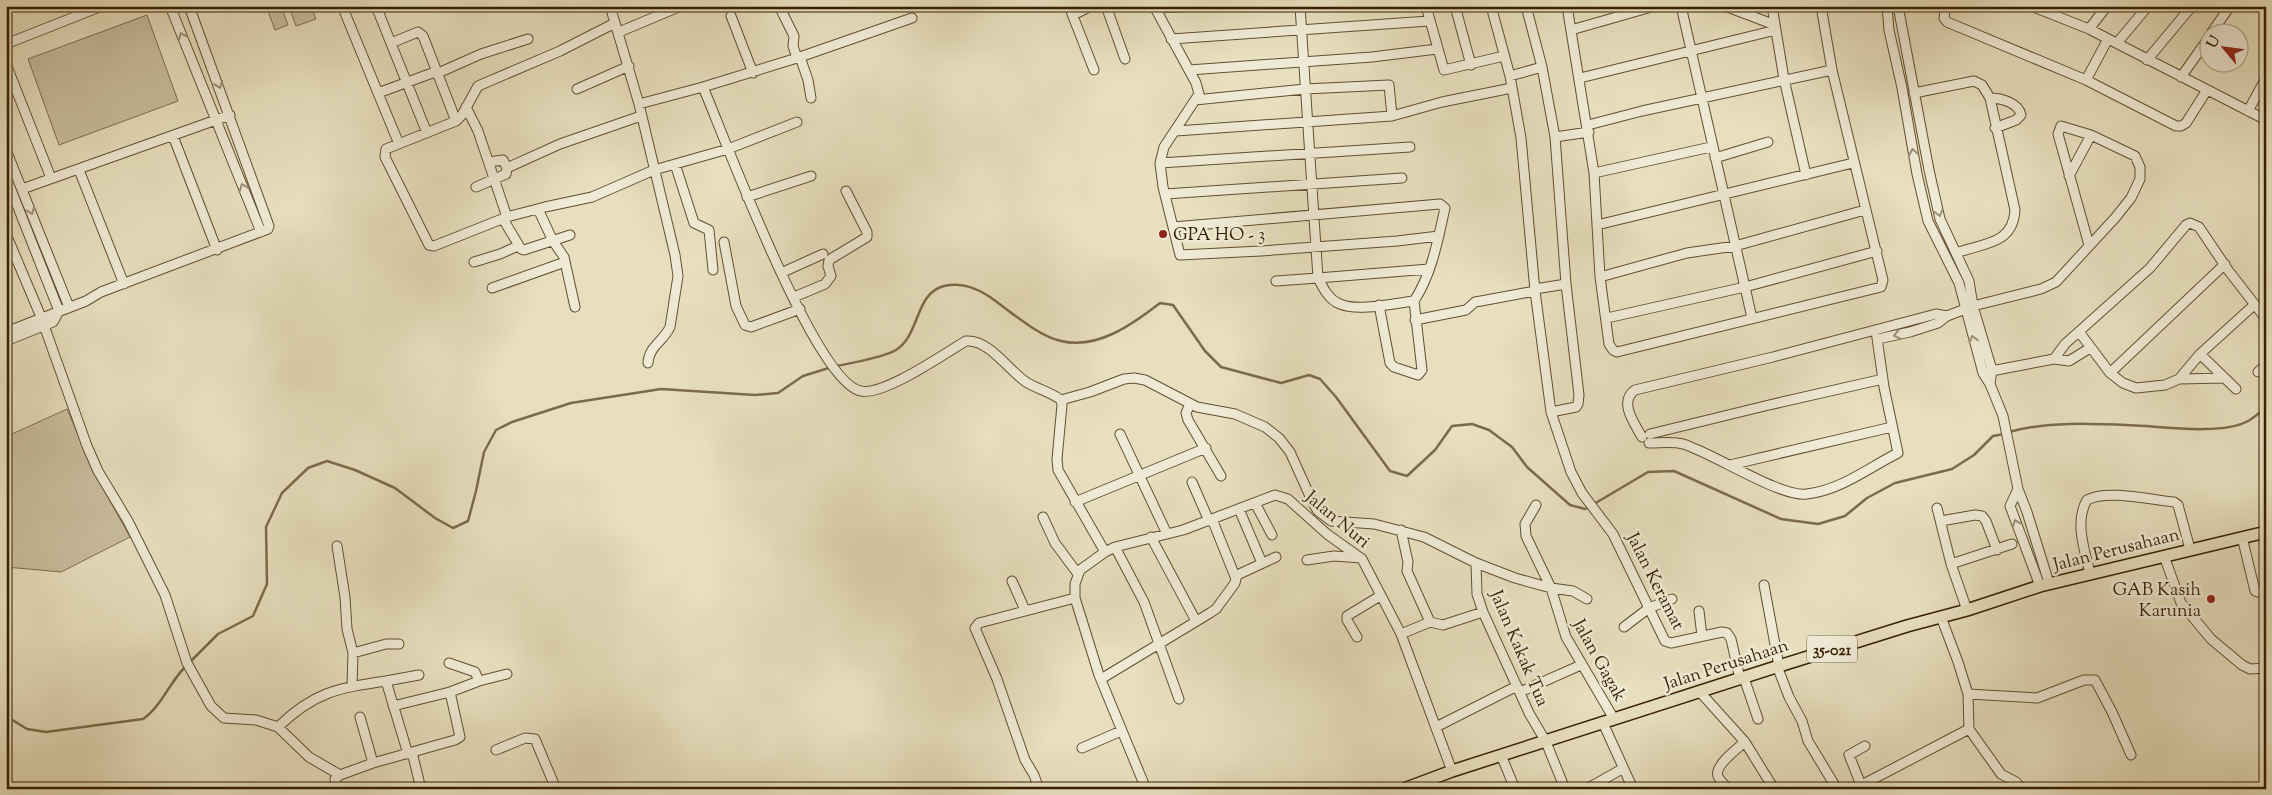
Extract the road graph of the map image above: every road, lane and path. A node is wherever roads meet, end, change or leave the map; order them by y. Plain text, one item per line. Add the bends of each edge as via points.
1 (102, 6) edge
2 (170, 6) edge
3 (189, 6) edge
4 (376, 6) edge
5 (610, 6) edge
6 (681, 6) edge
7 (779, 6) edge
8 (1090, 6) edge
9 (1106, 6) edge
10 (1205, 6) edge
11 (1300, 6) edge
12 (1426, 6) edge
13 (1456, 6) edge
14 (1491, 6) edge
15 (1526, 6) edge
16 (1567, 6) edge
17 (1656, 6) edge
18 (1681, 6) edge
19 (1725, 6) edge
20 (1772, 6) edge
21 (1821, 6) edge
22 (1887, 6) edge
23 (1898, 6) edge
24 (1946, 6) edge
25 (2031, 6) edge
26 (2107, 6) edge
27 (2148, 6) edge
28 (2192, 6) edge
29 (2230, 6) edge
30 (1154, 7) edge
31 (1071, 10) edge
32 (346, 13) dead end
33 (731, 16) dead end
34 (912, 18) dead end
35 (1429, 21) junction
36 (2219, 22) edge
37 (617, 27) junction
38 (1775, 28) junction
39 (1901, 29) junction
40 (2089, 29) junction
41 (1571, 30) junction
42 (1889, 30) junction
43 (1300, 31) junction
44 (1171, 39) junction
45 (2108, 39) junction
46 (528, 40) dead end
47 (391, 43) junction
48 (2117, 43) junction
49 (6, 44) edge
50 (1437, 49) junction
51 (1690, 50) junction
52 (2200, 50) edge
53 (1504, 56) junction
54 (799, 58) junction
55 (1125, 59) dead end
56 (1303, 60) junction
57 (2147, 60) junction
58 (6, 64) edge
59 (1471, 65) junction
60 (628, 66) junction
61 (1542, 66) junction
62 (1094, 70) dead end
63 (1189, 70) junction
64 (1832, 70) junction
65 (436, 73) junction
66 (753, 73) junction
67 (1510, 76) junction
68 (2181, 77) junction
69 (1580, 78) junction
70 (2266, 78) edge
71 (1784, 79) junction
72 (2086, 80) junction
73 (407, 82) junction
74 (703, 87) junction
75 (1512, 88) junction
76 (577, 89) dead end
77 (1305, 89) junction
78 (2206, 90) junction
79 (378, 93) junction
80 (1914, 93) junction
81 (812, 98) dead end
82 (1702, 98) junction
83 (1990, 98) junction
84 (1195, 100) junction
85 (639, 104) junction
86 (466, 107) junction
87 (2248, 111) junction
88 (230, 115) junction
89 (642, 116) junction
90 (1392, 116) junction
91 (216, 119) junction
92 (2266, 120) edge
93 (456, 121) junction
94 (797, 122) dead end
95 (1306, 122) junction
96 (1995, 128) junction
97 (1588, 129) junction
98 (1176, 131) junction
99 (427, 133) junction
100 (2091, 135) junction
101 (173, 136) junction
102 (1555, 136) junction
103 (1768, 142) dead end
104 (399, 144) junction
105 (1410, 147) dead end
106 (1711, 147) junction
107 (728, 149) junction
108 (6, 150) edge
109 (1310, 154) junction
110 (1715, 158) junction
111 (489, 162) junction
112 (1854, 163) junction
113 (675, 164) junction
114 (1160, 164) junction
115 (507, 168) junction
116 (80, 170) junction
117 (654, 170) junction
118 (1929, 170) junction
119 (1594, 172) junction
120 (1917, 174) junction
121 (811, 176) dead end
122 (1806, 176) junction
123 (2069, 176) junction
124 (6, 177) edge
125 (51, 178) junction
126 (1402, 178) dead end
127 (495, 179) junction
128 (1311, 183) junction
129 (476, 187) dead end
130 (22, 189) junction
131 (846, 191) dead end
132 (1165, 194) junction
133 (1725, 196) junction
134 (747, 197) junction
135 (538, 209) junction
136 (1865, 210) junction
137 (1314, 214) junction
138 (505, 218) junction
139 (1597, 225) junction
140 (1173, 227) junction
141 (261, 232) junction
142 (6, 234) edge
143 (570, 235) dead end
144 (1439, 236) junction
145 (553, 241) junction
146 (724, 242) dead end
147 (2090, 245) junction
148 (518, 246) junction
149 (1314, 246) junction
150 (1735, 246) junction
151 (217, 250) junction
152 (1877, 252) junction
153 (1956, 253) junction
154 (822, 254) dead end
155 (474, 262) dead end
156 (565, 262) junction
157 (2225, 264) junction
158 (1429, 269) junction
159 (713, 270) dead end
160 (780, 273) junction
161 (1600, 277) junction
162 (1318, 278) junction
163 (1276, 281) dead end
164 (124, 284) junction
165 (1566, 284) junction
166 (1745, 287) junction
167 (492, 288) dead end
168 (1535, 290) junction
169 (794, 297) junction
170 (1414, 301) junction
171 (1379, 305) junction
172 (2254, 305) junction
173 (1974, 306) junction
174 (69, 307) junction
175 (575, 307) dead end
176 (800, 309) junction
177 (60, 311) junction
178 (1947, 316) junction
179 (1607, 318) junction
180 (1752, 318) junction
181 (2266, 319) edge
182 (1415, 320) junction
183 (1917, 320) junction
184 (43, 321) junction
185 (1918, 329) junction
186 (6, 332) edge
187 (2080, 333) junction
188 (1877, 335) junction
189 (6, 341) edge
190 (2090, 348) junction
191 (2200, 354) junction
192 (2054, 359) junction
193 (648, 363) dead end
194 (2266, 365) edge
195 (1987, 371) junction
196 (2258, 372) dead end
197 (2110, 373) junction
198 (2179, 378) junction
199 (2224, 378) junction
200 (1883, 379) junction
201 (2236, 389) dead end
202 (1060, 400) junction
203 (1190, 406) junction
204 (1551, 412) junction
205 (1892, 427) junction
206 (1120, 434) dead end
207 (1647, 438) junction
208 (1206, 448) junction
209 (1730, 465) junction
210 (1140, 476) junction
211 (1221, 476) dead end
212 (1192, 482) dead end
213 (2018, 489) junction
214 (1075, 502) junction
215 (1255, 502) junction
216 (1536, 505) dead end
217 (1240, 508) junction
218 (1937, 508) dead end
219 (1316, 515) junction
220 (1042, 517) dead end
221 (1211, 520) junction
222 (1941, 521) junction
223 (1401, 530) junction
224 (2266, 532) edge
225 (1167, 534) junction
226 (1272, 535) dead end
227 (1151, 537) junction
228 (2242, 537) junction
229 (2012, 544) dead end
230 (2037, 545) junction
231 (337, 546) dead end
232 (1115, 547) junction
233 (2026, 549) junction
234 (2190, 549) junction
235 (1997, 550) junction
236 (1105, 552) junction
237 (2164, 556) junction
238 (1276, 557) dead end
239 (1361, 558) junction
240 (1307, 560) dead end
241 (1262, 563) junction
242 (1476, 563) junction
243 (1951, 564) junction
244 (1078, 574) junction
245 (2090, 574) junction
246 (1235, 576) junction
247 (1012, 581) dead end
248 (2044, 584) junction
249 (1764, 585) dead end
250 (1551, 588) junction
251 (2262, 592) edge
252 (1380, 596) junction
253 (1075, 598) junction
254 (1587, 599) dead end
255 (1672, 599) dead end
256 (1649, 608) junction
257 (1026, 610) junction
258 (1967, 610) junction
259 (1699, 611) dead end
260 (1483, 612) junction
261 (1941, 617) junction
262 (1196, 621) junction
263 (1430, 622) junction
264 (1624, 627) dead end
265 (1401, 634) junction
266 (1702, 636) junction
267 (1357, 637) dead end
268 (399, 644) dead end
269 (1158, 644) junction
270 (353, 653) junction
271 (449, 663) dead end
272 (1581, 665) junction
273 (1778, 666) junction
274 (2266, 668) edge
275 (507, 674) dead end
276 (418, 675) dead end
277 (1742, 678) junction
278 (1101, 679) junction
279 (386, 681) junction
280 (478, 681) junction
281 (352, 686) junction
282 (1519, 689) junction
283 (450, 692) junction
284 (1700, 692) junction
285 (1968, 694) junction
286 (1178, 699) dead end
287 (393, 706) junction
288 (360, 716) dead end
289 (1758, 719) dead end
290 (1608, 721) junction
291 (278, 727) junction
292 (1436, 727) junction
293 (1969, 729) junction
294 (1121, 732) junction
295 (1546, 742) junction
296 (1744, 742) junction
297 (1864, 746) dead end
298 (1082, 748) dead end
299 (496, 750) dead end
300 (410, 753) junction
301 (1501, 755) junction
302 (2131, 756) dead end
303 (373, 763) junction
304 (1622, 769) junction
305 (1452, 771) junction
306 (337, 782) edge
307 (1600, 785) edge
308 (1770, 787) edge
309 (1861, 787) edge
310 (421, 789) edge
311 (556, 789) edge
312 (1039, 789) edge
313 (1146, 789) edge
314 (1404, 789) edge
315 (1515, 789) edge
316 (1565, 789) edge
317 (1586, 789) edge
318 (1633, 789) edge
319 (1728, 789) edge
320 (1837, 789) edge
321 (2022, 789) edge

1 - 49 street
91 -> 2 street
3 -> 88 street
4 - 47 street
5 - 37 street
6 - 37 street
7 - 54 street via 794,36 793,46
8 - 31 street
9 - 55 street
10 - 30 street
11 - 43 street
12 - 35 street
13 - 59 street
14 - 53 street, Jalan Keramat
15 - 61 street
16 - 41 street
17 - 41 street
18 - 51 street
19 - 38 street
20 - 38 street
21 - 64 street
22 - 42 street
23 - 39 street
24 - 72 street via 1944,18 1947,22
25 - 40 street
26 - 40 street
27 - 48 street
28 - 57 street
29 - 36 street
30 - 44 street
31 - 62 street
32 - 79 street
33 - 66 street
34 - 54 street
35 - 43 street
35 - 50 street
37 - 60 street
37 - 86 street via 478,86
38 - 51 street
38 - 71 street
39 - 42 street
39 - 80 street
40 - 45 street
41 - 69 street
120 -> 42 street
43 - 44 street
43 - 56 street
44 - 63 street
45 - 48 street
45 - 72 street
46 - 65 street via 481,54
47 - 65 street via 418,32 423,36
47 - 73 street
48 - 57 street
50 - 56 street via 1372,57
50 - 59 street via 1444,70
51 - 69 street
51 - 82 street
52 - 68 street
53 - 59 street
53 - 67 street, Jalan Keramat
54 - 66 street
54 - 81 street
56 - 63 street
56 - 77 street
57 - 68 street
58 - 125 street
60 - 76 street
60 - 85 street
61 - 67 street
61 - 102 street
63 - 84 street via 1199,94
64 - 71 street
64 - 112 street
65 - 73 street
65 - 93 street
66 - 74 street
67 - 75 street, Jalan Keramat
68 - 78 street
69 - 97 street
70 - 87 street
71 - 82 street
71 - 122 street
72 - 78 street via 2181,126
73 - 79 street
73 - 99 street
74 - 85 street
74 - 107 street
75 - 90 street
75 - 168 street, Jalan Keramat via 1521,138
77 - 84 street
77 - 90 street via 1388,85
77 - 95 street
78 - 87 street
79 - 104 street
80 - 83 street via 1974,81 1982,85
80 - 118 street
82 - 97 street
82 - 106 street
83 - 96 street
83 - 96 street via 2000,98 2016,106 2021,115
84 - 98 street
85 - 89 street
86 - 93 street
86 - 111 street
87 - 92 street
88 - 91 street
88 - 141 street via 269,226
89 - 115 street via 560,144
89 - 117 street
90 - 95 street
91 - 101 street
141 -> 91 street
93 - 99 street
94 - 107 street
95 - 98 street
95 - 109 street
96 - 153 street via 2015,210 2012,227 2002,238
97 - 102 street
97 - 119 street
98 - 114 street via 1164,147
99 - 104 street
100 - 123 street
100 - 123 street via 2063,126 2059,128
100 - 147 street via 2135,156 2140,167 2140,179 2131,198
101 - 116 street
101 - 151 street
102 - 165 street
103 - 110 street
104 - 138 street via 386,149 385,157 429,245 434,246
105 - 109 street
106 - 110 street
106 - 119 street
107 - 113 street
107 - 134 street
108 - 130 street
109 - 114 street
109 - 128 street
110 - 133 street
111 - 115 street via 501,159
111 - 127 street
112 - 122 street
112 - 136 street
113 - 117 street
113 - 159 street via 694,223 709,230
114 - 132 street
115 - 127 street via 506,174
116 - 125 street
116 - 164 street
117 - 135 street via 592,197
117 - 193 street via 678,276 670,327 651,349
118 - 120 street
118 -> 153 street via 1940,219
119 - 139 street
120 - 173 street via 1928,221
121 - 134 street
122 - 133 street
123 - 147 street
124 - 177 street
125 - 130 street
126 - 128 street
127 - 129 street
127 - 138 street
128 - 132 street
128 - 137 street
130 -> 174 street
131 - 169 street via 867,237 829,260 831,276 825,284
132 - 140 street
133 - 139 street
133 - 150 street
134 - 160 street
135 - 138 street
135 - 145 street
136 - 150 street
136 - 152 street
137 - 140 street
137 - 144 street via 1440,204 1445,208
137 - 149 street
138 - 148 street
139 - 161 street
140 - 149 street via 1177,248 1184,256
141 - 151 street
142 - 184 street
143 - 145 street
144 - 149 street
144 - 158 street
145 - 148 street via 524,250
145 - 156 street
146 - 176 street via 736,306 745,325 751,327
147 - 173 street via 2056,282 2041,290
148 - 155 street
149 - 162 street
150 - 161 street via 1687,253
150 - 166 street
151 - 164 street
152 - 166 street
152 - 180 street via 1883,280 1879,289
153 - 173 street via 1969,281
154 - 160 street
156 - 167 street
156 - 175 street
157 - 172 street
157 - 187 street via 2199,227 2186,225 2150,268
157 - 197 street
158 - 162 street
158 - 170 street
160 - 169 street
161 - 179 street
162 - 163 street
162 - 171 street via 1328,295 1339,304 1351,307
164 - 174 street
165 - 168 street
165 - 204 street via 1579,400 1572,409
166 - 179 street
166 - 180 street
168 - 182 street via 1475,302 1466,310
168 - 204 street, Jalan Keramat
169 - 176 street
170 - 171 street
170 - 182 street
171 - 182 street via 1390,363 1418,375 1422,370
172 - 181 street
172 - 191 street
173 - 178 street
173 - 195 street
174 - 177 street
176 - 202 street via 841,379 863,392 896,382 966,341 972,341 991,351 1028,383
177 - 184 street via 53,322
178 - 183 street via 1936,314
178 - 185 street via 1938,323
179 - 180 street via 1610,348 1621,352
183 - 185 street
183 - 188 street
184 - 186 street
184 - 189 street
184 - 291 street via 87,446 165,595 192,674 221,717 256,720
185 -> 188 street
187 - 190 street
187 - 192 street via 2065,344
188 - 200 street
188 - 207 street via 1635,390 1629,396 1627,407
190 - 192 street via 2069,361
190 - 197 street
191 - 198 street
191 - 199 street
192 - 195 street
194 - 196 street
195 - 213 street via 2003,416
197 - 198 street via 2136,388 2166,385
198 - 199 street
199 - 201 street
200 - 205 street
200 - 207 street
202 - 203 street via 1134,378 1145,380
202 - 214 street via 1058,470
203 - 208 street via 1186,413 1188,420
203 - 219 street via 1235,414 1265,427 1279,438 1290,452
204 - 256 street, Jalan Keramat via 1571,472 1582,493 1613,534
205 - 209 street
205 - 209 street via 1898,454 1843,484 1823,491 1805,495 1786,491
206 - 210 street
207 - 209 street via 1683,444
208 - 210 street
208 - 211 street
210 - 214 street
210 - 225 street
212 - 221 street
213 - 230 street
233 -> 213 street via 2010,506
214 - 236 street
215 - 217 street, Jalan Nuri
215 - 219 street, Jalan Nuri via 1281,495
215 - 226 street
216 - 250 street, Jalan Gagak via 1525,524 1525,531
217 - 221 street, Jalan Nuri
217 - 241 street
218 - 222 street
219 - 223 street via 1331,521 1374,524
219 - 239 street, Jalan Nuri via 1327,534
220 - 244 street
221 - 225 street, Jalan Nuri
221 - 246 street
222 - 235 street via 1982,516
222 - 243 street
223 - 242 street via 1432,540
223 - 263 street via 1407,571
224 - 228 main road, Jalan Perusahaan / 35-021
225 - 227 street, Jalan Nuri
227 - 232 street, Jalan Nuri
227 - 262 street
228 - 234 main road, Jalan Perusahaan / 35-021
228 - 251 street via 2255,591
229 - 235 street
230 - 233 street
230 - 248 street
231 - 270 street
232 - 236 street, Jalan Nuri
232 - 269 street via 1144,602
233 - 248 street
234 - 237 main road, Jalan Perusahaan / 35-021
234 - 245 street via 2174,502 2094,496 2087,500 2080,515
235 - 243 street
236 - 244 street, Jalan Nuri
237 - 245 main road, Jalan Perusahaan / 35-021
237 - 274 street via 2181,603 2211,639 2242,665 2250,669
238 - 241 street
239 - 240 street via 1334,556
239 - 252 street, Jalan Nuri
241 - 246 street
242 - 250 street
242 - 260 street, Jalan Kakak Tua via 1477,594
243 - 258 street
244 - 253 street
245 - 248 main road, Jalan Perusahaan / 35-021
246 - 262 street via 1235,583 1216,608
247 - 257 street
248 - 258 main road, Jalan Perusahaan / 35-021
249 - 273 street
250 - 254 street via 1573,591
250 - 272 street, Jalan Gagak via 1560,621
252 - 265 street, Jalan Nuri
252 - 267 street via 1347,616
253 - 257 street
253 - 278 street
255 - 256 street
256 - 264 street
256 - 266 street, Jalan Keramat via 1666,642
257 - 312 street via 979,623 975,632 997,679 1025,760
258 - 261 main road, Jalan Perusahaan / 35-021
259 - 266 street
260 - 263 street via 1443,625
260 - 282 street, Jalan Kakak Tua
261 - 273 main road, Jalan Perusahaan / 35-021
261 - 285 street
262 - 269 street
263 - 265 street
265 - 292 street, Jalan Nuri
266 - 277 street, Jalan Keramat via 1722,632 1729,635
268 - 270 street
269 - 278 street
269 - 286 street
270 - 281 street
271 - 280 street via 475,672
272 - 282 street
272 - 290 street, Jalan Gagak
273 - 277 main road, Jalan Perusahaan / 35-021
273 - 320 street via 1808,740
275 - 280 street
276 - 279 street
277 - 284 main road, Jalan Perusahaan / 35-021
277 - 289 street
278 - 294 street
279 - 281 street
279 - 287 street
280 - 283 street
281 - 291 street via 332,690 309,702
282 - 292 street
282 - 295 street, Jalan Kakak Tua
283 - 287 street
283 - 300 street via 460,737
284 - 290 main road, Jalan Perusahaan / 35-021
284 - 296 street
285 - 293 street
285 - 302 street via 2038,698 2091,679 2097,682
287 - 300 street
288 - 303 street
290 - 295 main road, Jalan Perusahaan / 35-021
290 - 304 street, Jalan Gagak
291 - 306 street
292 - 305 street, Jalan Nuri
293 - 309 street
293 - 321 street via 2001,774
294 - 298 street
294 - 313 street
295 - 301 main road, Jalan Perusahaan / 35-021
295 - 316 street, Jalan Kakak Tua
296 - 308 street
296 - 319 street via 1717,770
297 - 309 street via 1849,755
299 - 311 street via 524,738 535,739
300 - 303 street
300 - 310 street
301 - 305 main road, Jalan Perusahaan / 35-021
301 - 315 street
303 - 306 street
304 - 307 street
304 - 318 street, Jalan Gagak
305 - 314 main road, Jalan Perusahaan / 35-021
307 - 317 street

